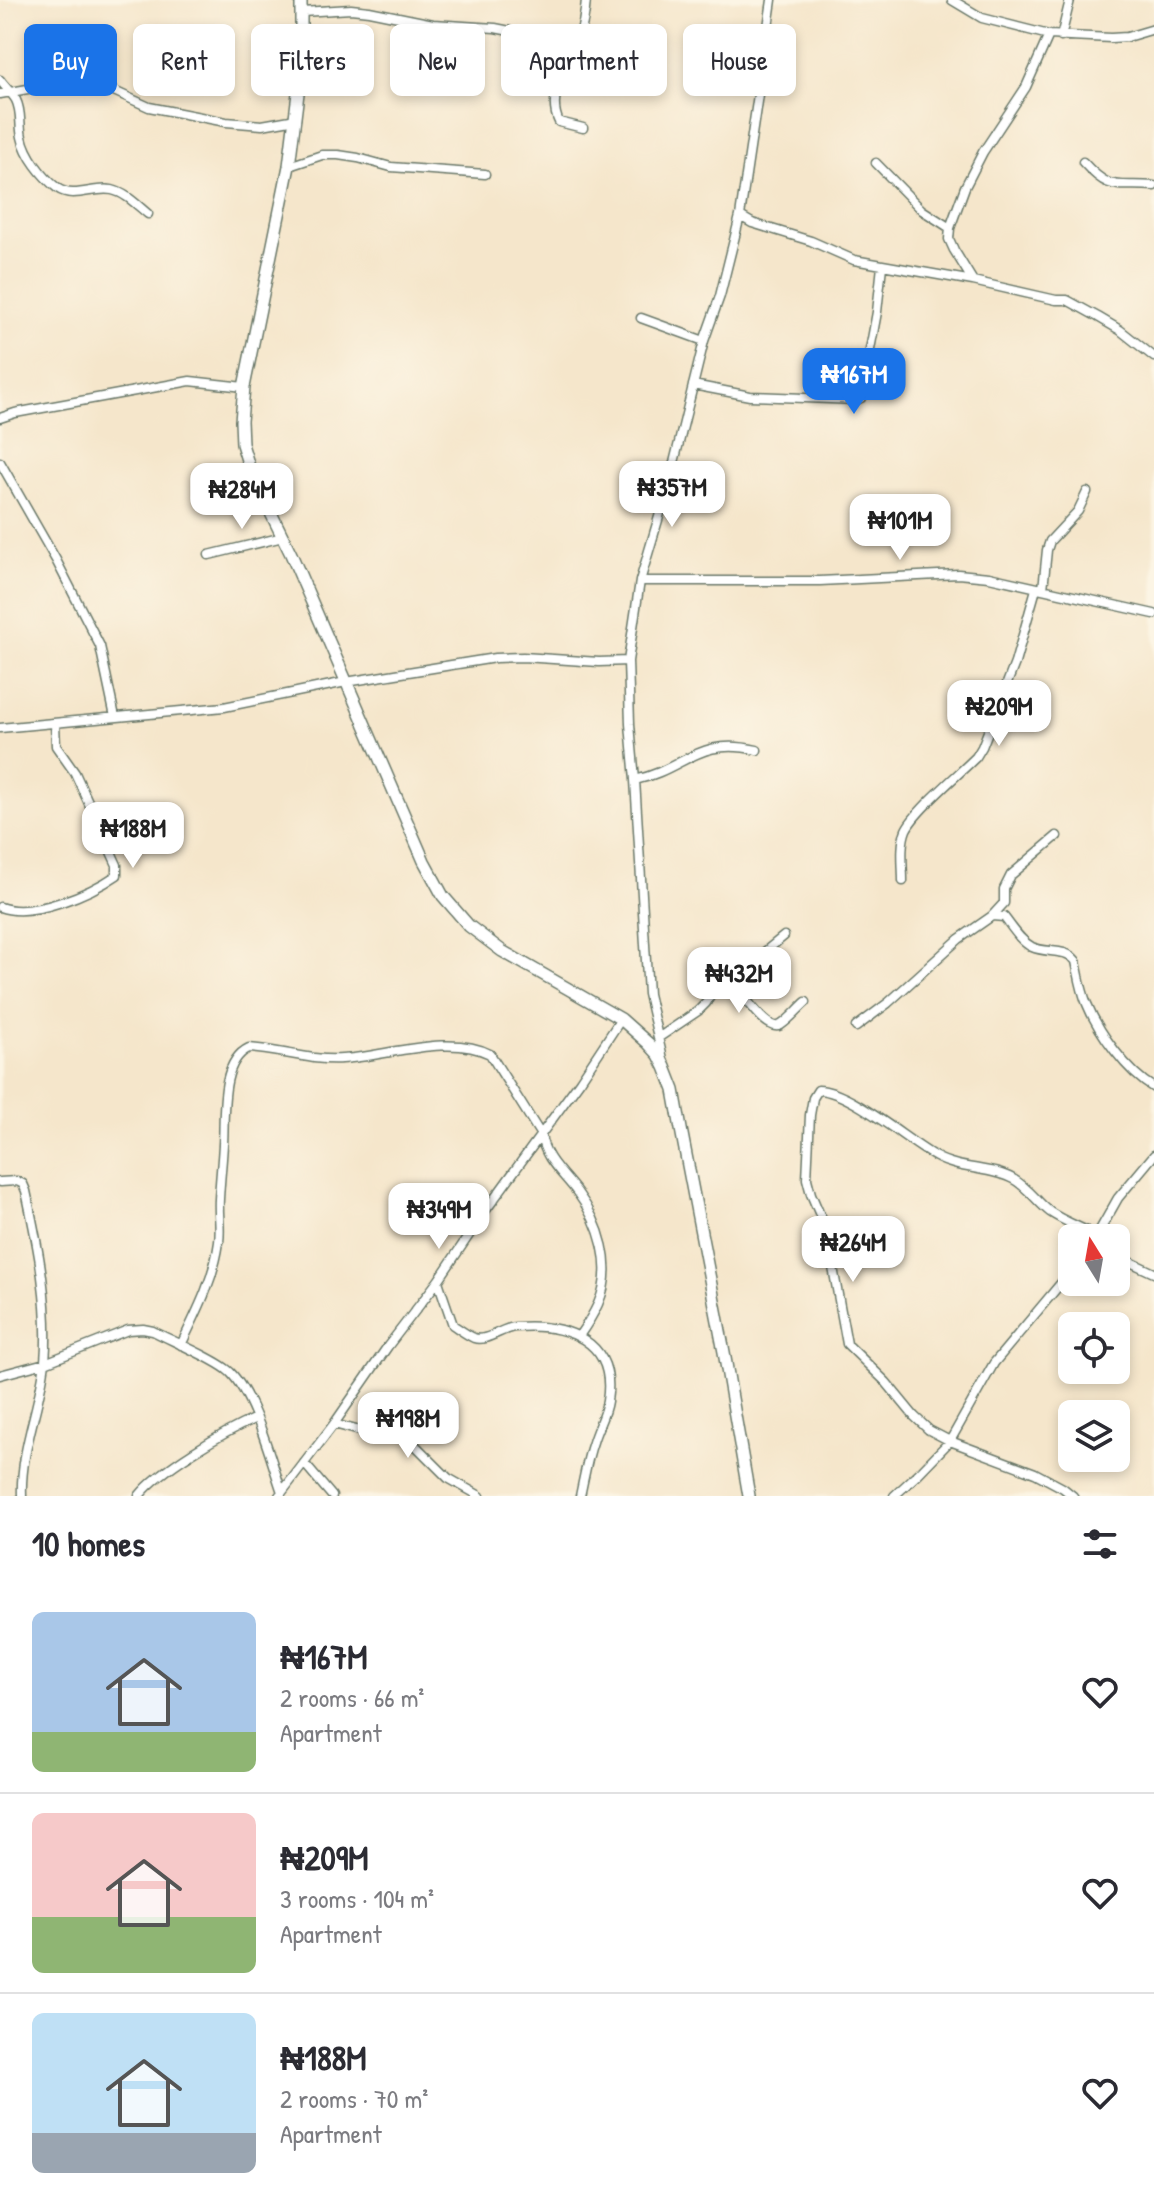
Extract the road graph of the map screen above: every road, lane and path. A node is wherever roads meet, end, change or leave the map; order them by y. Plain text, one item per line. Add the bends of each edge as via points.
1 (586, 0) edge
2 (772, 0) edge
3 (952, 0) edge
4 (1070, 0) edge
5 (302, 6) edge
6 (582, 24) edge
7 (1154, 29) edge
8 (501, 30) edge
9 (1049, 35) junction
10 (1061, 37) junction
11 (0, 80) edge
12 (5, 93) edge
13 (556, 96) edge
14 (296, 119) junction
15 (583, 128) dead end
16 (1083, 162) dead end
17 (876, 163) dead end
18 (289, 166) junction
19 (485, 174) dead end
20 (1154, 186) edge
21 (148, 214) dead end
22 (740, 216) junction
23 (950, 228) junction
24 (882, 266) junction
25 (973, 281) junction
26 (641, 318) dead end
27 (704, 341) junction
28 (1154, 357) edge
29 (693, 385) junction
30 (244, 387) junction
31 (0, 418) edge
32 (0, 462) edge
33 (1087, 492) dead end
34 (283, 537) junction
35 (209, 555) dead end
36 (640, 581) junction
37 (1039, 589) junction
38 (1154, 614) edge
39 (628, 661) junction
40 (346, 682) junction
41 (115, 717) junction
42 (55, 724) junction
43 (0, 728) edge
44 (757, 750) dead end
45 (635, 780) junction
46 (1057, 836) dead end
47 (903, 881) dead end
48 (0, 907) edge
49 (992, 916) junction
50 (784, 936) dead end
51 (729, 981) junction
52 (806, 1002) dead end
53 (621, 1019) junction
54 (856, 1027) dead end
55 (658, 1038) junction
56 (665, 1067) junction
57 (1154, 1088) edge
58 (541, 1135) junction
59 (1154, 1155) edge
60 (0, 1182) edge
61 (1072, 1224) edge
62 (1105, 1224) edge
63 (1130, 1262) edge
64 (1154, 1273) edge
65 (438, 1281) junction
66 (1058, 1287) edge
67 (579, 1336) junction
68 (181, 1345) junction
69 (45, 1363) junction
70 (0, 1375) edge
71 (256, 1418) junction
72 (334, 1424) junction
73 (950, 1441) junction
74 (304, 1463) junction
75 (280, 1494) edge
76 (22, 1496) edge
77 (139, 1496) edge
78 (332, 1496) edge
79 (480, 1496) edge
80 (580, 1496) edge
81 (749, 1496) edge
82 (894, 1496) edge
83 (1073, 1496) edge

1 - 6 street
2 - 22 street
3 - 9 street via 982,18
4 - 10 street
5 - 8 street
5 - 14 main road
7 - 10 street via 1127,37
9 - 10 street
9 - 23 street via 1026,87 965,187
11 - 12 street
12 - 14 street via 74,84 114,91 149,107 235,123
12 - 21 street via 20,111 26,151 61,191 114,190
13 - 15 street via 559,122
14 - 18 main road
16 - 20 street via 1106,182
17 - 23 street via 922,210
18 - 19 street via 338,155 391,167
18 - 30 main road
22 - 24 street
22 - 27 street
23 - 25 street via 949,239
24 - 25 street
24 - 29 street via 861,398 750,396
25 - 28 street via 1067,300
26 - 27 street
27 - 29 street
29 - 36 street
30 - 31 street via 190,381
30 - 34 main road via 242,444
32 - 41 street via 100,646
33 - 37 street via 1078,511 1050,541
34 - 35 street
34 - 40 main road
36 - 37 street via 958,574
36 - 39 street
37 - 38 street
37 - 47 street via 982,747 907,830
39 - 40 street via 495,658
39 - 45 street
40 - 41 street via 224,707
40 - 53 main road via 443,896 469,926 502,951
41 - 42 street
42 - 43 street
42 - 48 street via 56,746 75,773 117,875 32,910
44 - 45 street via 708,749
45 - 55 street via 648,994
46 - 49 street via 1011,875 1004,903
49 - 54 street
49 - 57 street via 1004,917 1032,947 1073,956 1085,999 1100,1027 1135,1075
50 - 51 street
51 - 52 street via 770,1026 780,1025
51 - 55 street
53 - 56 main road
53 - 58 street
55 - 56 street
56 - 81 main road via 674,1090
58 - 65 street
58 - 67 street via 548,1159 590,1213 606,1260 600,1301
58 - 68 street via 490,1054 482,1050 418,1047 342,1060 242,1051 227,1080 224,1102 220,1239 204,1297
59 - 62 street via 1118,1198
60 - 69 street via 17,1181 26,1191 44,1295
61 - 73 street via 1012,1178 940,1159 835,1094 814,1094 807,1179 826,1229 847,1344 914,1416
63 - 64 street
65 - 67 street via 453,1325 475,1338 522,1326
65 - 72 street
66 - 73 street via 994,1363
67 - 80 street via 604,1359 609,1385
68 - 69 street via 135,1328
68 - 71 street via 228,1370
69 - 70 street
69 - 76 street
71 - 75 street
71 - 77 street via 167,1470
72 - 74 street
72 - 79 street via 404,1438 448,1478
73 - 82 street
73 - 83 street via 1035,1473
74 - 75 street
74 - 78 street

